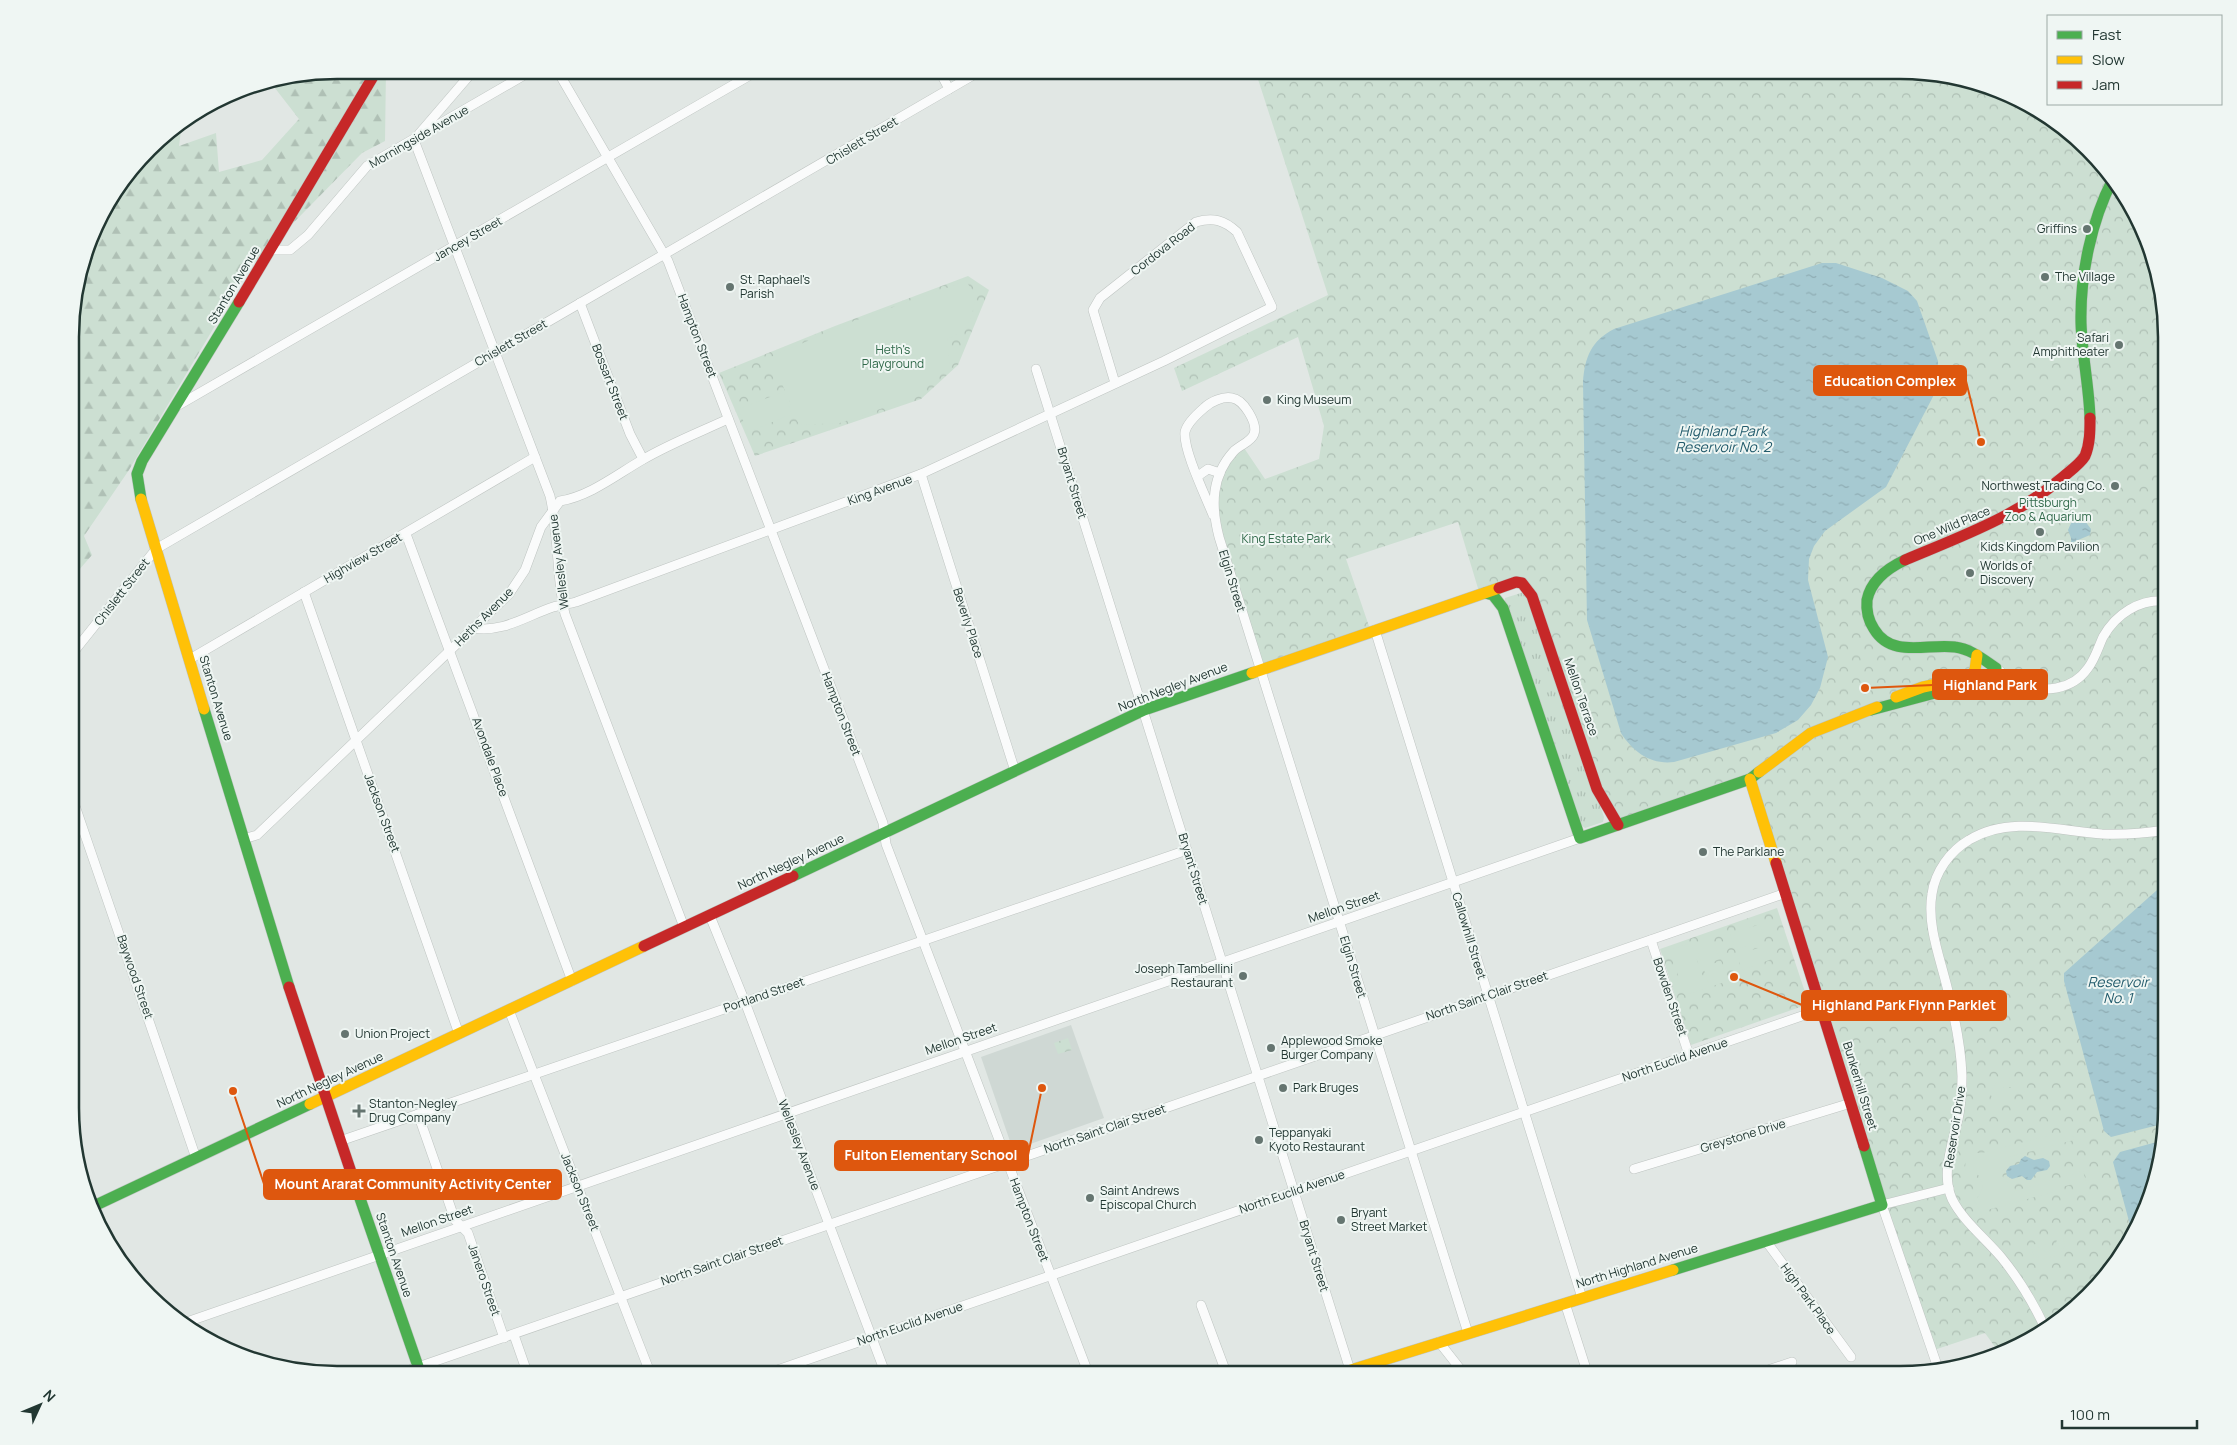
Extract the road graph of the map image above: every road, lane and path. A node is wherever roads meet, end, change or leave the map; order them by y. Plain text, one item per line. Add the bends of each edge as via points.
1 (372, 79) edge
2 (466, 79) edge
3 (518, 79) edge
4 (562, 79) edge
5 (744, 79) edge
6 (943, 79) edge
7 (966, 79) edge
8 (948, 89) junction
9 (414, 140) junction
10 (608, 158) junction
11 (2110, 186) edge
12 (455, 246) junction
13 (271, 250) junction
14 (664, 254) junction
15 (580, 303) junction
16 (1272, 307) joint
17 (496, 351) junction
18 (1036, 369) dead end
19 (1115, 383) junction
20 (176, 406) junction
21 (1050, 413) junction
22 (728, 419) junction
23 (535, 457) junction
24 (643, 459) junction
25 (921, 474) junction
26 (1220, 474) junction
27 (1198, 476) junction
28 (553, 510) junction
29 (1213, 515) junction
30 (772, 530) junction
31 (406, 534) junction
32 (156, 549) junction
33 (1516, 582) joint
34 (304, 592) junction
35 (1485, 593) junction
36 (2158, 601) edge
37 (563, 606) junction
38 (473, 628) junction
39 (1375, 630) junction
40 (79, 645) edge
41 (450, 650) junction
42 (1977, 656) junction
43 (190, 659) junction
44 (1996, 668) junction
45 (1260, 670) junction
46 (1144, 710) junction
47 (1871, 710) junction
48 (356, 740) junction
49 (1015, 771) junction
50 (1750, 779) junction
51 (79, 817) edge
52 (1618, 825) junction
53 (2158, 831) edge
54 (884, 833) junction
55 (1580, 838) junction
56 (243, 839) junction
57 (1187, 850) junction
58 (1453, 883) junction
59 (1786, 893) junction
60 (710, 916) junction
61 (1339, 923) junction
62 (684, 928) junction
63 (923, 940) junction
64 (1651, 940) junction
65 (1223, 964) junction
66 (572, 981) junction
67 (1488, 996) junction
68 (745, 1002) junction
69 (1822, 1009) junction
70 (509, 1010) junction
71 (459, 1034) junction
72 (1374, 1035) junction
73 (966, 1052) junction
74 (1689, 1055) junction
75 (534, 1074) junction
76 (1258, 1075) junction
77 (325, 1097) junction
78 (1851, 1103) junction
79 (1524, 1112) junction
80 (418, 1114) junction
81 (787, 1114) junction
82 (340, 1141) junction
83 (1411, 1151) junction
84 (196, 1158) junction
85 (1007, 1162) junction
86 (1634, 1169) dead end
87 (578, 1186) junction
88 (1949, 1188) junction
89 (1294, 1191) junction
90 (97, 1205) edge
91 (1882, 1205) junction
92 (829, 1224) junction
93 (461, 1227) junction
94 (1766, 1241) junction
95 (380, 1255) junction
96 (1050, 1276) junction
97 (620, 1297) junction
98 (1582, 1298) junction
99 (1565, 1303) junction
100 (1201, 1305) dead end
101 (190, 1321) edge
102 (2043, 1324) edge
103 (1468, 1333) junction
104 (514, 1335) junction
105 (872, 1337) junction
106 (504, 1338) junction
107 (1439, 1342) junction
108 (1851, 1357) dead end
109 (1792, 1362) dead end
110 (1936, 1364) edge
111 (418, 1366) edge
112 (433, 1366) edge
113 (525, 1366) edge
114 (647, 1366) edge
115 (789, 1366) edge
116 (883, 1366) edge
117 (1085, 1366) edge
118 (1224, 1366) edge
119 (1349, 1366) edge
120 (1363, 1366) edge
121 (1459, 1366) edge
122 (1585, 1366) edge
123 (1779, 1366) edge

1 - 13 main road, Stanton Avenue
2 - 9 street
3 - 9 street, Morningside Avenue
4 - 10 street, Hampton Street
5 - 10 street, Jancey Street
6 - 8 street
7 - 8 street, Chislett Street
8 - 14 street, Chislett Street
9 - 12 street, Wellesley Avenue
9 - 13 street, Morningside Avenue via 367,166 308,235 290,250
10 - 12 street, Jancey Street
10 - 14 street, Hampton Street
11 - 42 main road, One Wild Place via 2097,221 2082,294 2080,324 2090,434 2084,457 2031,503 1993,526 1884,572 1871,588 1867,602 1869,621 1887,642 1912,648 1959,648
12 - 17 street, Wellesley Avenue
12 - 20 street, Jancey Street
13 - 20 main road, Stanton Avenue
14 - 15 street, Chislett Street
14 - 22 street, Hampton Street
15 - 17 street, Chislett Street
15 - 24 street, Bossart Street via 630,434
16 - 19 street, King Avenue
16 - 19 street, Cordova Road via 1237,232 1216,220 1196,222 1100,298 1093,310
17 - 23 street, Wellesley Avenue
17 - 32 street, Chislett Street
18 - 21 street, Bryant Street
19 - 21 street, King Avenue
20 - 32 main road, Stanton Avenue via 137,474 139,494
21 - 25 street, King Avenue
21 - 46 street, Bryant Street
22 - 24 street, Heths Avenue
22 - 30 street, Hampton Street
23 - 28 street, Wellesley Avenue
23 - 31 street, Highview Street
24 - 28 street, Heths Avenue via 573,499 560,501
25 - 30 street, King Avenue
25 - 49 street, Beverly Place
26 - 27 street via 1208,469
26 - 27 street, Elgin Street via 1236,449 1255,433 1244,408 1231,398 1217,400 1207,406 1186,429 1187,448
26 - 29 street, Elgin Street
27 - 29 street, Elgin Street
28 - 37 street, Wellesley Avenue
28 - 38 street, Heths Avenue via 541,527 525,570 509,594
29 - 45 street, Elgin Street
30 - 37 street, King Avenue
30 - 54 street, Hampton Street
31 - 34 street, Highview Street
31 - 41 street, Avondale Place
32 - 40 street, Chislett Street
32 - 43 main road, Stanton Avenue
33 - 35 main road, North Negley Avenue
33 - 52 main road, Mellon Terrace via 1525,586 1532,596 1597,789
34 - 43 street, Highview Street
34 - 48 street, Jackson Street
35 - 39 main road, North Negley Avenue
35 - 55 main road via 1493,595 1503,608
36 - 44 street via 2130,608 2122,614 2108,629 2087,670 2069,685 2048,690 2017,684
37 - 38 street, King Avenue via 504,627
37 - 62 street, Wellesley Avenue
38 - 41 street, Heths Avenue
39 - 45 main road, North Negley Avenue
39 - 58 street, Callowhill Street
41 - 48 street, Heths Avenue
41 - 66 street, Avondale Place
42 - 44 main road, One Wild Place
42 - 47 main road via 1975,670 1970,677 1923,686
43 - 56 main road, Stanton Avenue
44 - 47 main road via 1994,684 1988,688 1934,693
45 - 46 main road, North Negley Avenue
45 - 61 street, Elgin Street
46 - 49 main road, North Negley Avenue
46 - 57 street, Bryant Street
47 - 50 main road via 1810,732
48 - 56 street, Heths Avenue via 257,835
48 - 71 street, Jackson Street
49 - 54 main road, North Negley Avenue
50 - 52 main road, Mellon Street
50 - 59 main road, Bunkerhill Street
51 - 84 street, Baywood Street
52 - 55 main road, Mellon Street
53 - 88 street, Reservoir Drive via 2103,834 2017,826 1994,830 1978,835 1957,848 1940,870 1931,895 1932,922 1955,1019 1962,1073 1959,1113 1948,1165
54 - 60 main road, North Negley Avenue
54 - 63 street, Hampton Street
55 - 58 street, Mellon Street
56 - 77 main road, Stanton Avenue
57 - 63 street, Portland Street
57 - 65 street, Bryant Street
58 - 61 street, Mellon Street
58 - 67 street, Callowhill Street
59 - 64 street, North Saint Clair Street
59 - 69 main road, Bunkerhill Street
60 - 62 main road, North Negley Avenue
60 - 68 street, Wellesley Avenue
61 - 65 street, Mellon Street
61 - 72 street, Elgin Street
62 - 66 main road, North Negley Avenue
63 - 68 street, Portland Street
63 - 73 street, Hampton Street
64 - 67 street, North Saint Clair Street
64 - 74 street, Bowden Street
65 - 73 street, Mellon Street
65 - 76 street, Bryant Street
66 - 70 main road, North Negley Avenue
67 - 72 street, North Saint Clair Street
67 - 79 street, Callowhill Street
68 - 75 street, Portland Street
68 - 81 street, Wellesley Avenue
69 - 74 street, North Euclid Avenue
69 - 78 main road, Bunkerhill Street
70 - 71 main road, North Negley Avenue
70 - 75 street, Jackson Street
71 - 77 main road, North Negley Avenue
72 - 76 street, North Saint Clair Street
72 - 83 street, Elgin Street
73 - 81 street, Mellon Street
73 - 85 street, Hampton Street
74 - 79 street, North Euclid Avenue
75 - 80 street, Portland Street
75 - 87 street, Jackson Street
76 - 85 street, North Saint Clair Street
76 - 89 street, Bryant Street
77 - 82 main road, Stanton Avenue
77 - 84 main road, North Negley Avenue
78 - 86 street, Greystone Drive
78 - 91 main road, Bunkerhill Street
79 - 83 street, North Euclid Avenue
79 - 98 street, Callowhill Street
80 - 82 street, Portland Street
80 - 93 street, Janero Street via 455,1220
81 - 87 street, Mellon Street
81 - 92 street, Wellesley Avenue
82 - 95 main road, Stanton Avenue
83 - 89 street, North Euclid Avenue
83 - 103 street, Elgin Street
84 - 90 main road, North Negley Avenue
85 - 92 street, North Saint Clair Street
85 - 96 street, Hampton Street
87 - 93 street, Mellon Street
87 - 97 street, Jackson Street
88 - 91 street, North Highland Avenue
88 - 102 street, Reservoir Drive via 1958,1208 2010,1269
89 - 96 street, North Euclid Avenue
89 - 119 street, Bryant Street
91 - 94 main road, North Highland Avenue
91 - 110 street, Bunkerhill Street
92 - 97 street, North Saint Clair Street
92 - 105 street, Wellesley Avenue
93 - 95 street, Mellon Street
93 - 106 street, Janero Street via 468,1233
94 - 98 main road, North Highland Avenue
94 - 108 street, High Park Place
95 - 101 street, Mellon Street
95 - 111 main road, Stanton Avenue
96 - 105 street, North Euclid Avenue
96 - 117 street, Hampton Street
97 - 104 street, North Saint Clair Street
97 - 114 street, Jackson Street
98 - 99 main road, North Highland Avenue
99 - 103 main road, North Highland Avenue
99 - 122 street
100 - 118 street
103 - 107 main road, North Highland Avenue
104 - 106 street, North Saint Clair Street
104 - 113 street
105 - 115 street, North Euclid Avenue
105 - 116 street, Wellesley Avenue
106 - 112 street, North Saint Clair Street
107 - 120 main road, North Highland Avenue
107 - 121 street
109 - 123 street

